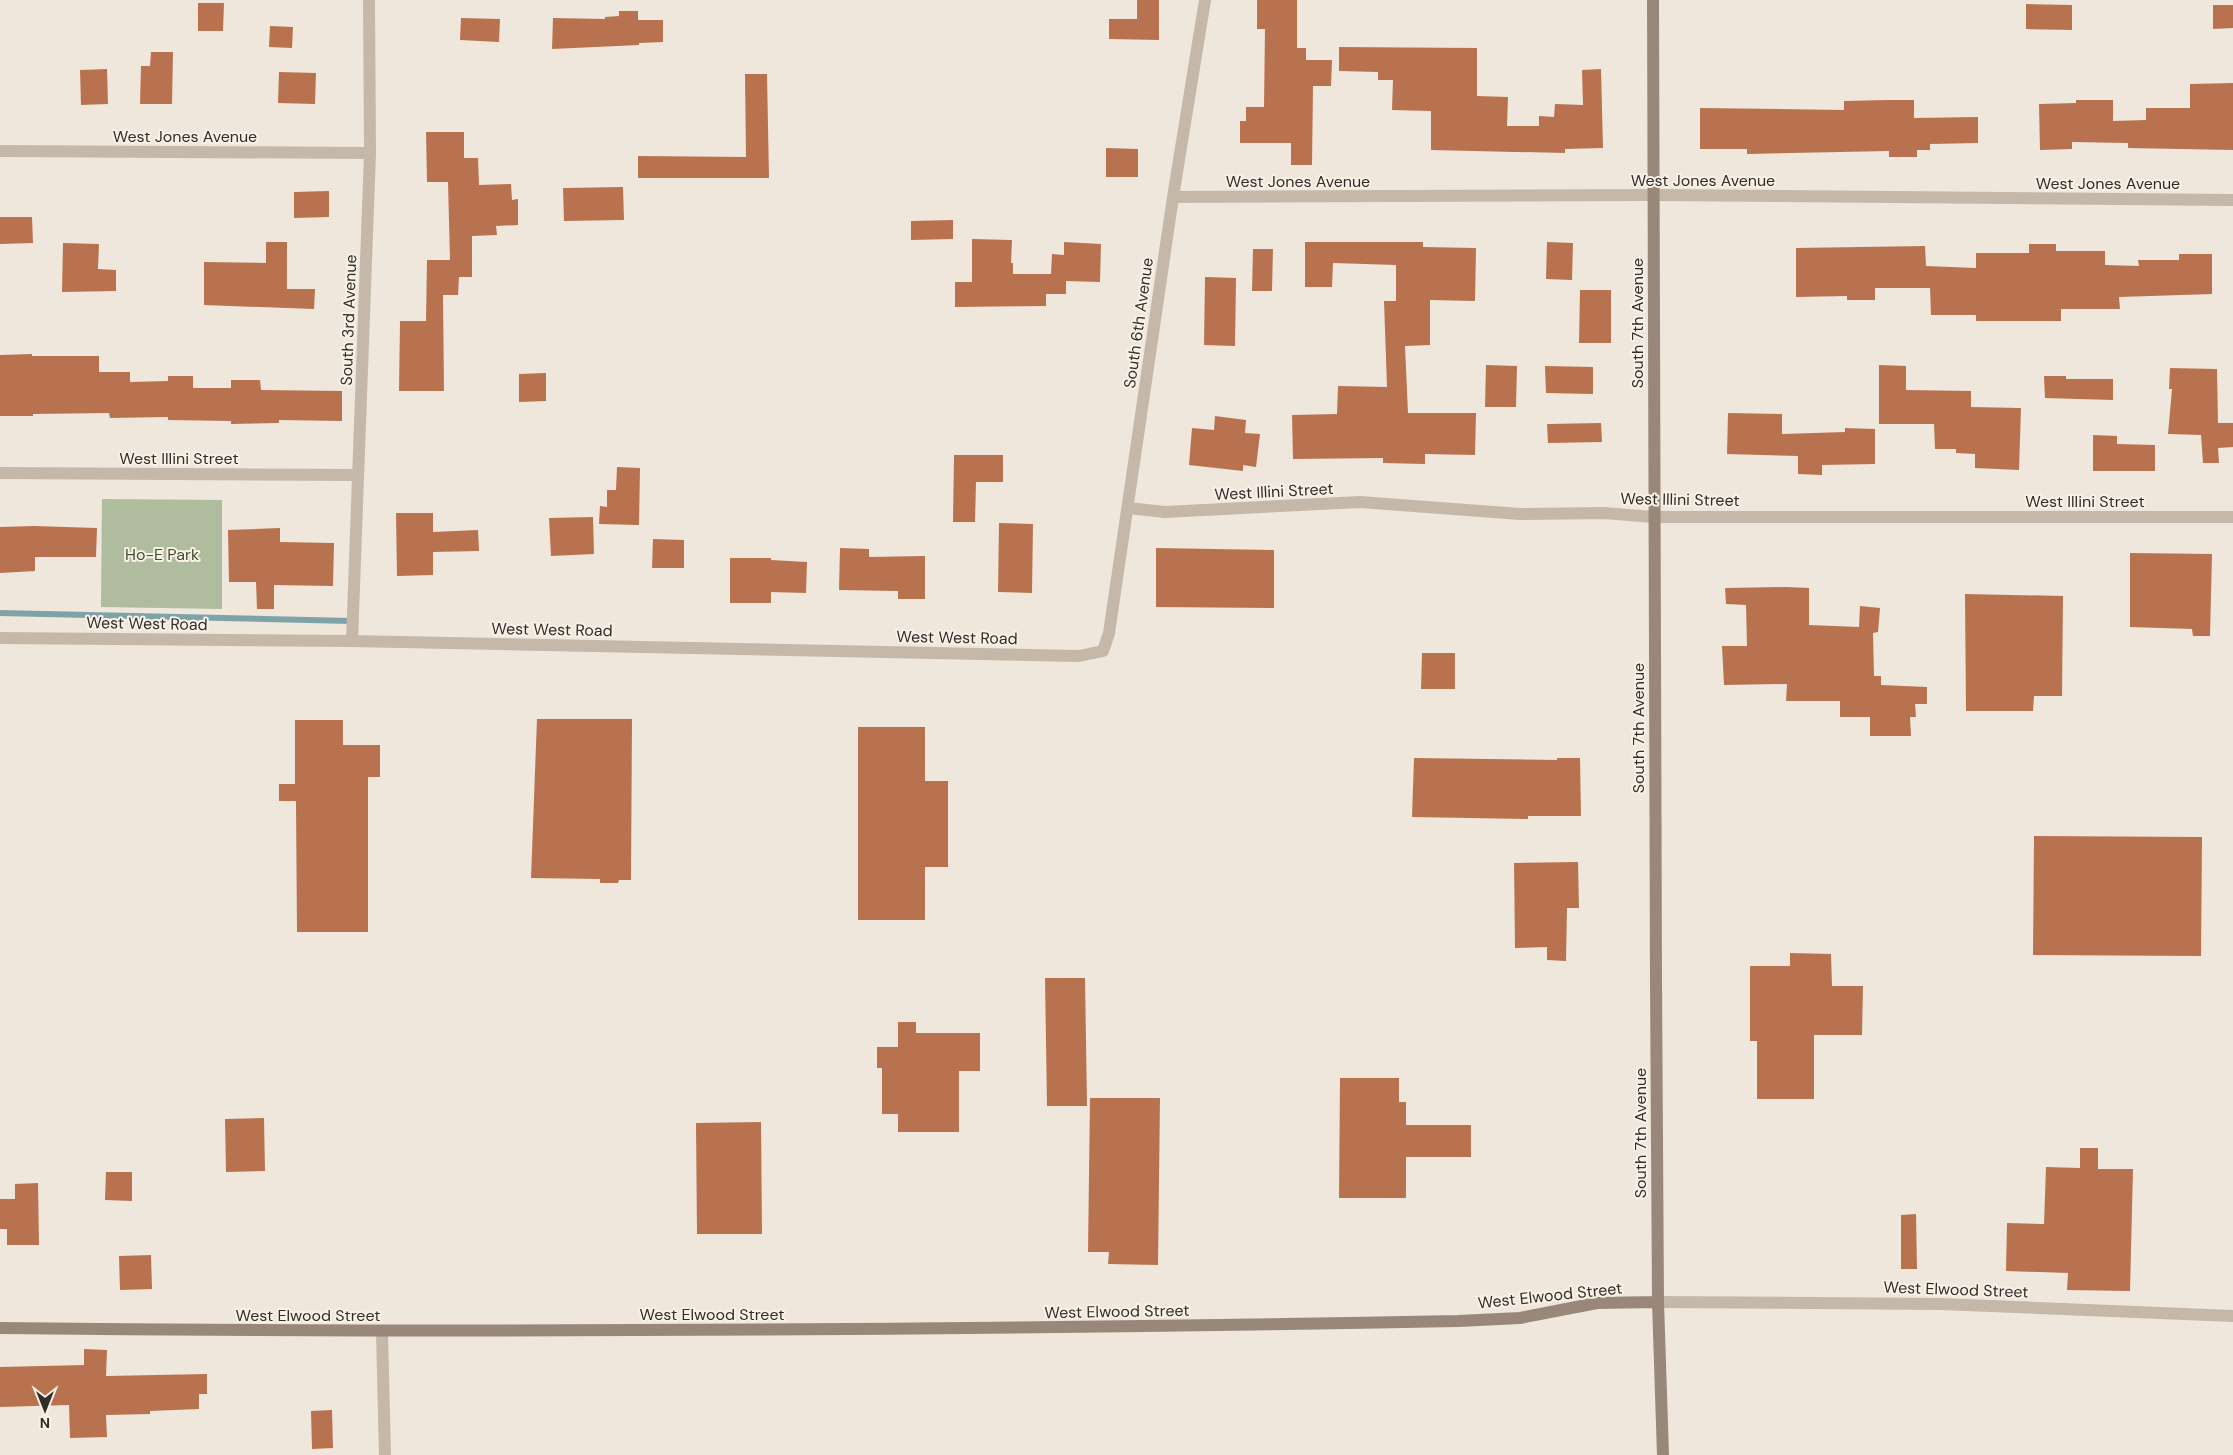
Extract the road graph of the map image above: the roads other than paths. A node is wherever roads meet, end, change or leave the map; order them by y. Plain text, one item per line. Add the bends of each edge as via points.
1 (369, 0) edge
2 (1205, 0) edge
3 (1653, 0) edge
4 (0, 151) edge
5 (370, 153) junction
6 (1653, 196) junction
7 (1173, 197) junction
8 (2233, 200) edge
9 (0, 473) edge
10 (358, 475) junction
11 (1128, 508) junction
12 (1653, 517) junction
13 (2233, 517) edge
14 (0, 638) edge
15 (352, 641) junction
16 (1103, 651) joint
17 (1658, 1302) junction
18 (2233, 1316) edge
19 (0, 1328) edge
20 (382, 1332) junction
21 (385, 1455) edge
22 (1663, 1455) edge

1 - 5 street, South 3rd Avenue
2 - 7 street, South 6th Avenue
3 - 6 street, South 7th Avenue
4 - 5 street, West Jones Avenue
5 - 10 street, South 3rd Avenue
6 - 7 street, West Jones Avenue
6 - 8 street, West Jones Avenue
6 - 12 street, South 7th Avenue
7 - 11 street, South 6th Avenue
9 - 10 street, West Illini Street
10 - 15 street, South 3rd Avenue
11 - 12 street, West Illini Street via 1165,512 1360,502 1520,514 1604,513
11 - 16 street, South 6th Avenue via 1109,633
12 - 13 street, West Illini Street
12 - 17 street, South 7th Avenue
14 - 15 street, West West Road
15 - 16 street, West West Road via 1079,656
17 - 18 street, West Elwood Street via 1941,1304
17 - 20 street, West Elwood Street via 1597,1303 1520,1318 1448,1321 1034,1328
17 - 22 street, South 7th Avenue
19 - 20 street, West Elwood Street
20 - 21 street

